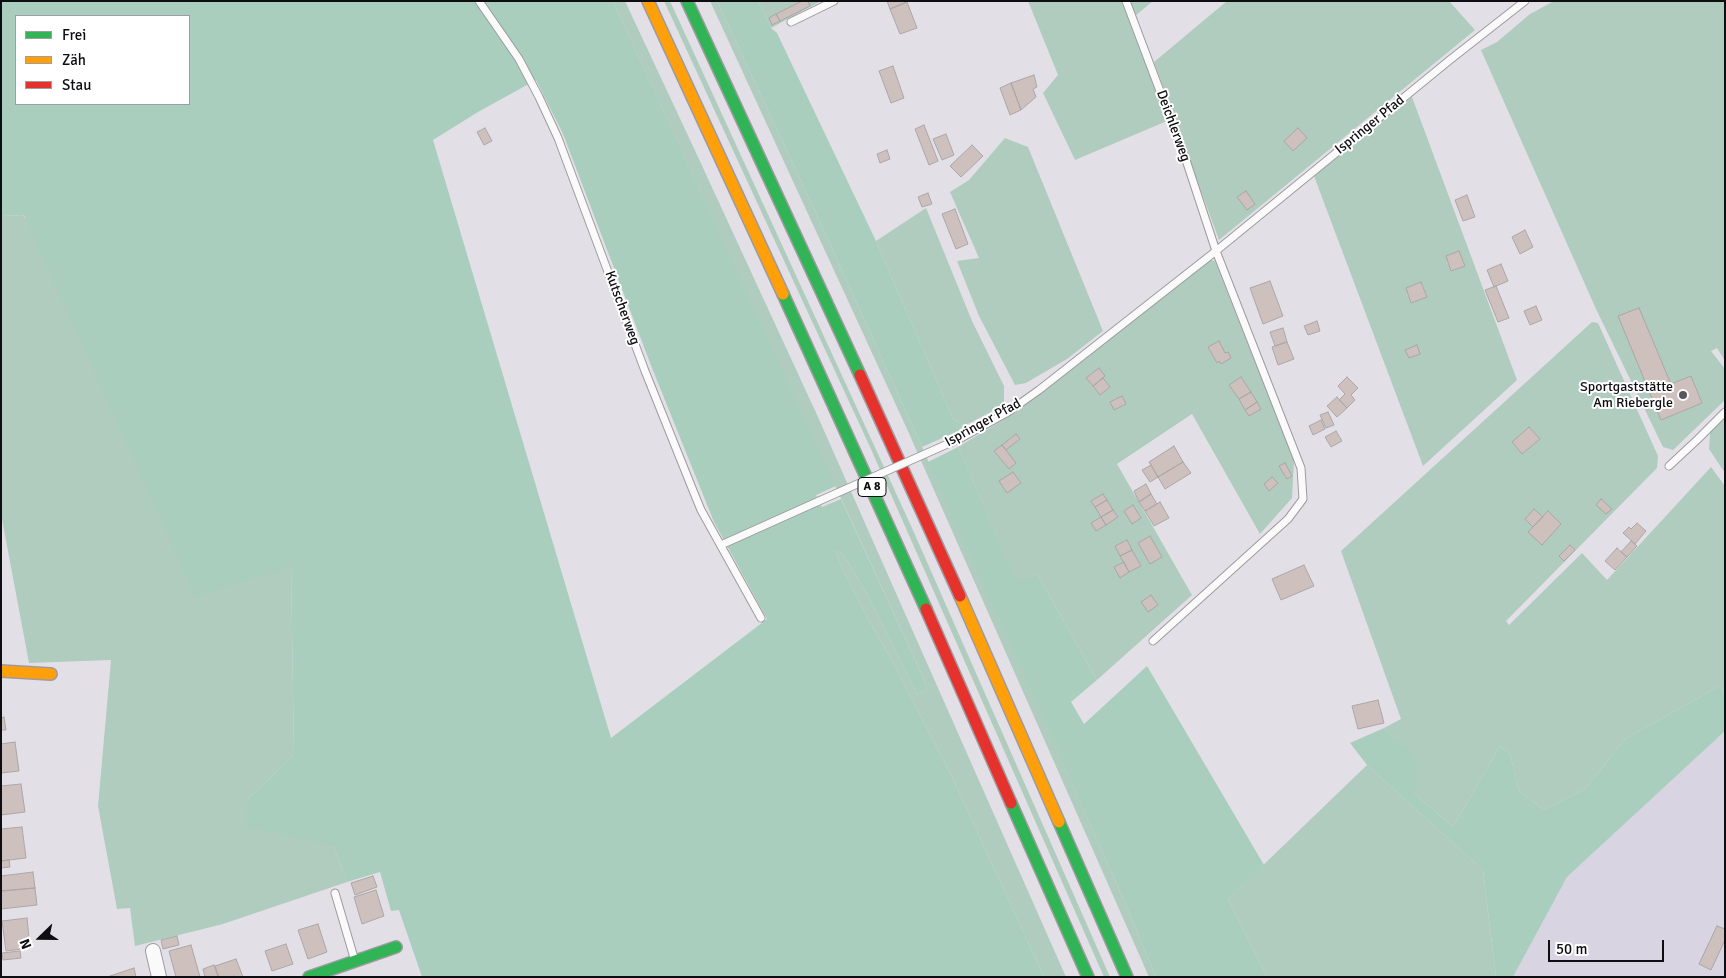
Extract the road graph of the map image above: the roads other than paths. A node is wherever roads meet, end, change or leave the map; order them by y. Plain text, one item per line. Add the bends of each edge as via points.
1 (479, 1) edge
2 (648, 1) edge
3 (687, 1) edge
4 (834, 1) edge
5 (1126, 1) edge
6 (1525, 1) edge
7 (791, 22) dead end
8 (1216, 251) junction
9 (1725, 412) edge
10 (1669, 466) dead end
11 (721, 546) junction
12 (761, 618) dead end
13 (1152, 641) dead end
14 (1, 671) edge
15 (51, 674) dead end
16 (335, 893) dead end
17 (396, 947) dead end
18 (153, 951) dead end
19 (355, 961) junction
20 (159, 977) edge
21 (310, 977) edge
22 (1088, 977) edge
23 (1127, 977) edge

1 - 11 lane, Kutscherweg via 519,59 558,138 645,371 701,510
2 - 22 main road, A 8 via 879,503
3 - 23 main road, A 8 via 952,578
4 - 7 lane
5 - 8 lane, Deichlerweg via 1186,160
6 - 8 lane, Ispringer Pfad
8 - 11 lane, Ispringer Pfad, bridge via 1008,412 961,438
8 - 13 lane via 1301,468 1303,499 1288,520
9 - 10 lane
11 - 12 lane, Kutscherweg
14 - 15 main road
16 - 19 lane
17 - 19 main road
18 - 20 street
19 - 21 main road

